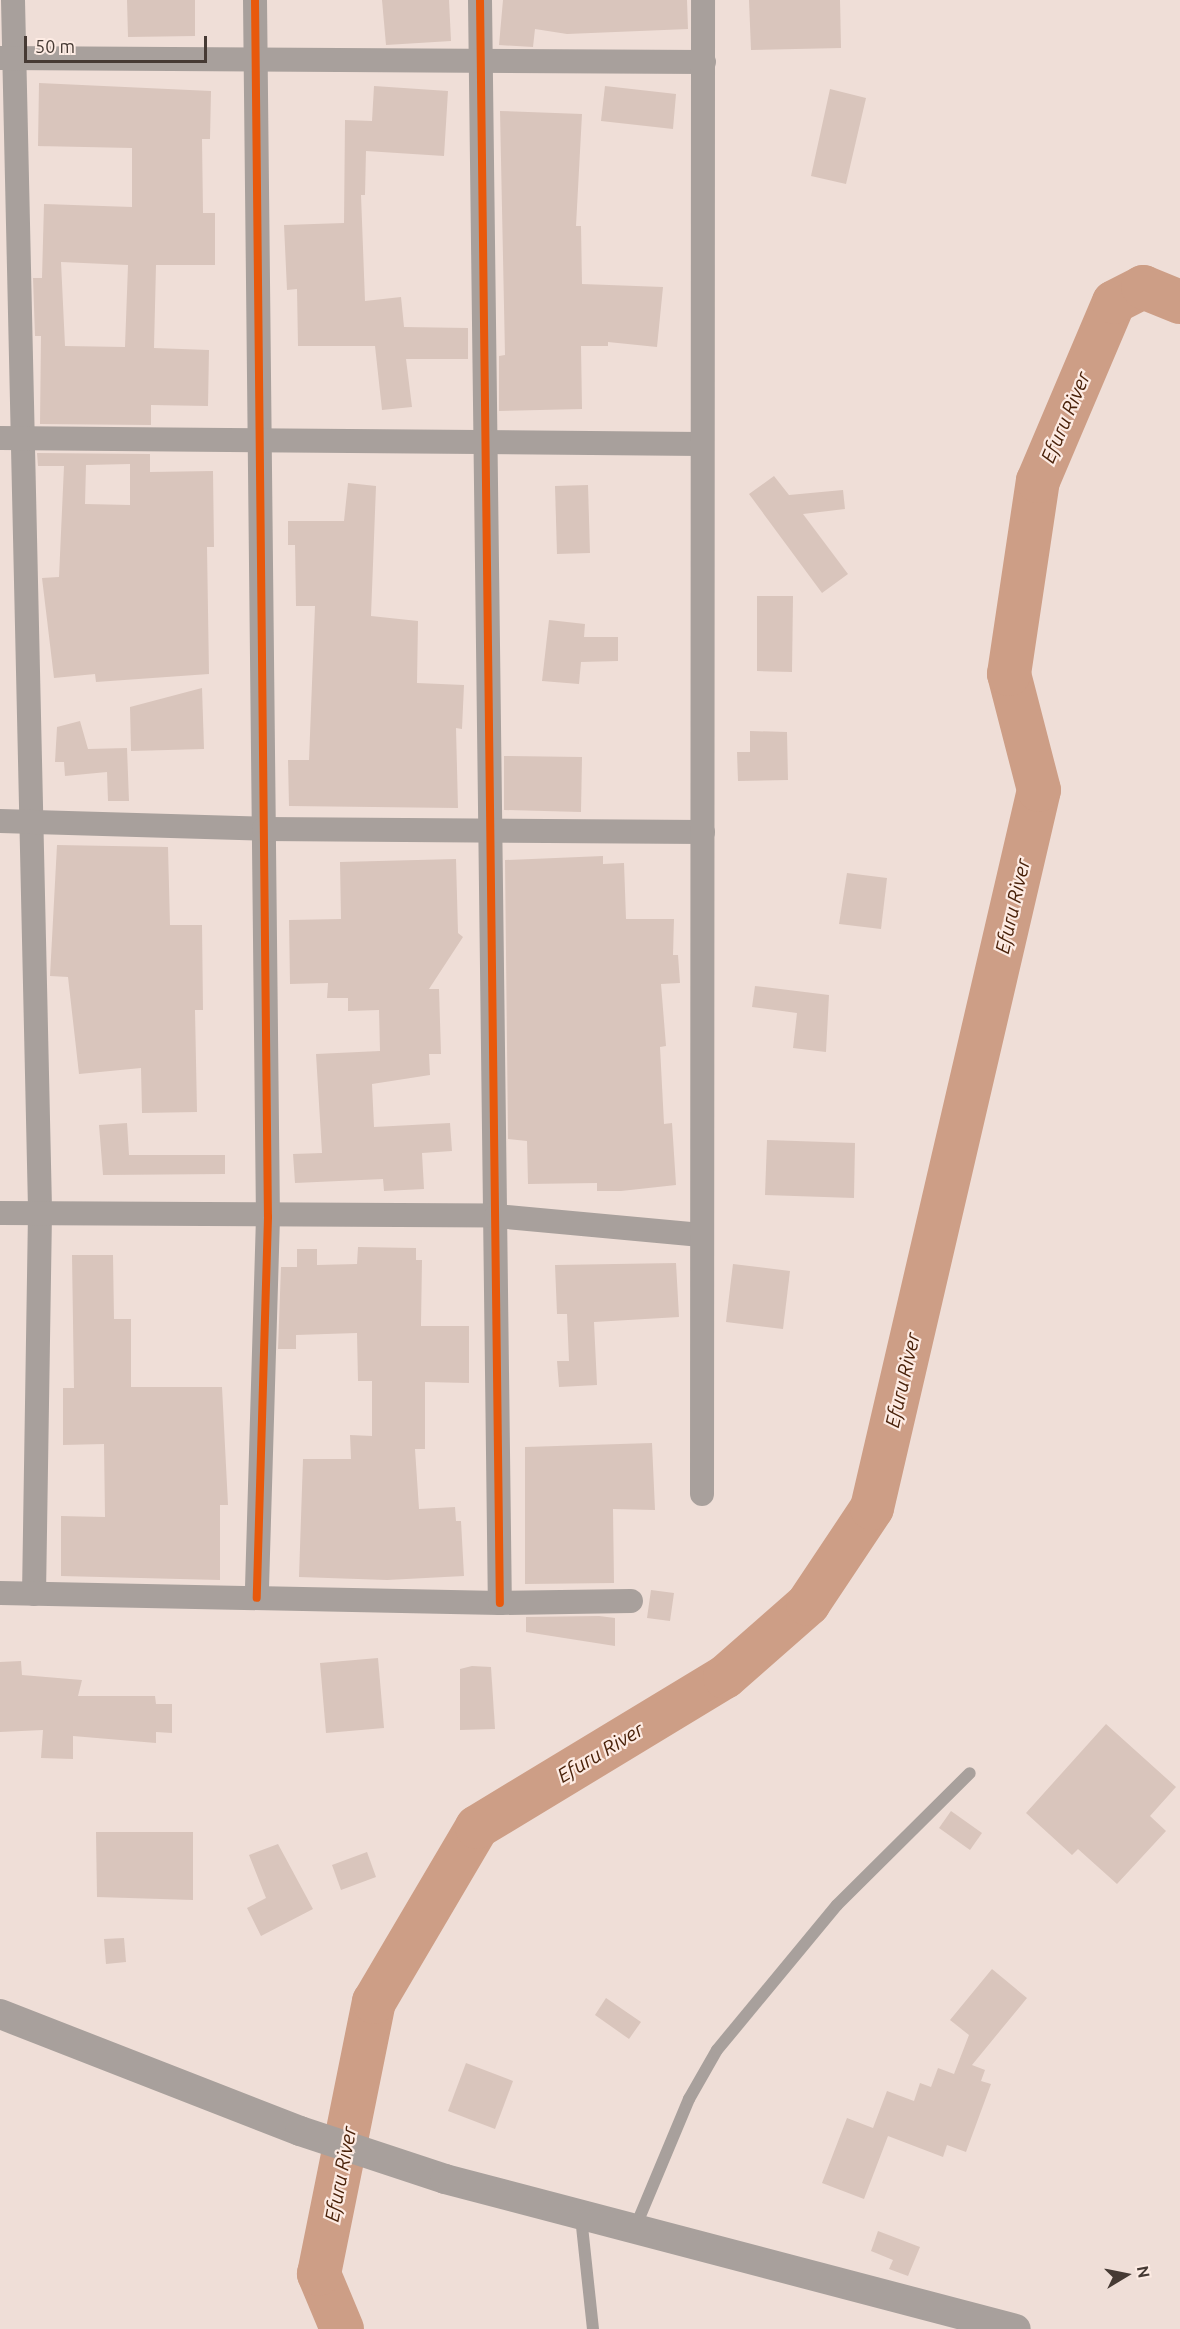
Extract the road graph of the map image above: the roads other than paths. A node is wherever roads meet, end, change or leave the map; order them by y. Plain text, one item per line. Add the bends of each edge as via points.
1 (13, 0) edge
2 (255, 0) edge
3 (480, 0) edge
4 (703, 0) edge
5 (6, 58) edge
6 (255, 59) junction
7 (481, 60) junction
8 (704, 62) junction
9 (11, 438) edge
10 (259, 440) junction
11 (486, 444) junction
12 (700, 444) junction
13 (33, 820) junction
14 (0, 821) edge
15 (490, 828) junction
16 (264, 829) junction
17 (703, 832) junction
18 (0, 1213) edge
19 (40, 1213) junction
20 (496, 1216) junction
21 (268, 1217) junction
22 (701, 1235) junction
23 (702, 1494) dead end
24 (0, 1593) edge
25 (34, 1594) junction
26 (257, 1598) junction
27 (631, 1601) dead end
28 (500, 1603) junction
29 (970, 1773) dead end
30 (0, 2014) edge
31 (580, 2214) junction
32 (635, 2228) junction
33 (592, 2329) edge
34 (1016, 2329) edge

1 - 5 street
2 - 6 street
3 - 7 street
4 - 8 street
5 - 6 street
5 - 9 street
6 - 7 street
6 - 10 street
7 - 8 street
7 - 11 street
8 - 12 street
9 - 10 street
9 - 13 street
10 - 11 street
10 - 16 street
11 - 12 street
11 - 15 street
12 - 17 street
13 - 14 street
13 - 16 street
13 - 19 street
15 - 16 street
15 - 17 street
15 - 20 street
16 - 21 street
17 - 22 street
18 - 19 street
19 - 21 street
19 - 25 street
20 - 21 street
20 - 22 street
20 - 28 street
21 - 26 street
22 - 23 street
24 - 25 street
25 - 26 street
26 - 28 street
27 - 28 street
29 - 32 lane via 837,1905 717,2050 689,2099
30 - 31 street via 300,2131 445,2179
31 - 32 street
31 - 33 lane
32 - 34 street

